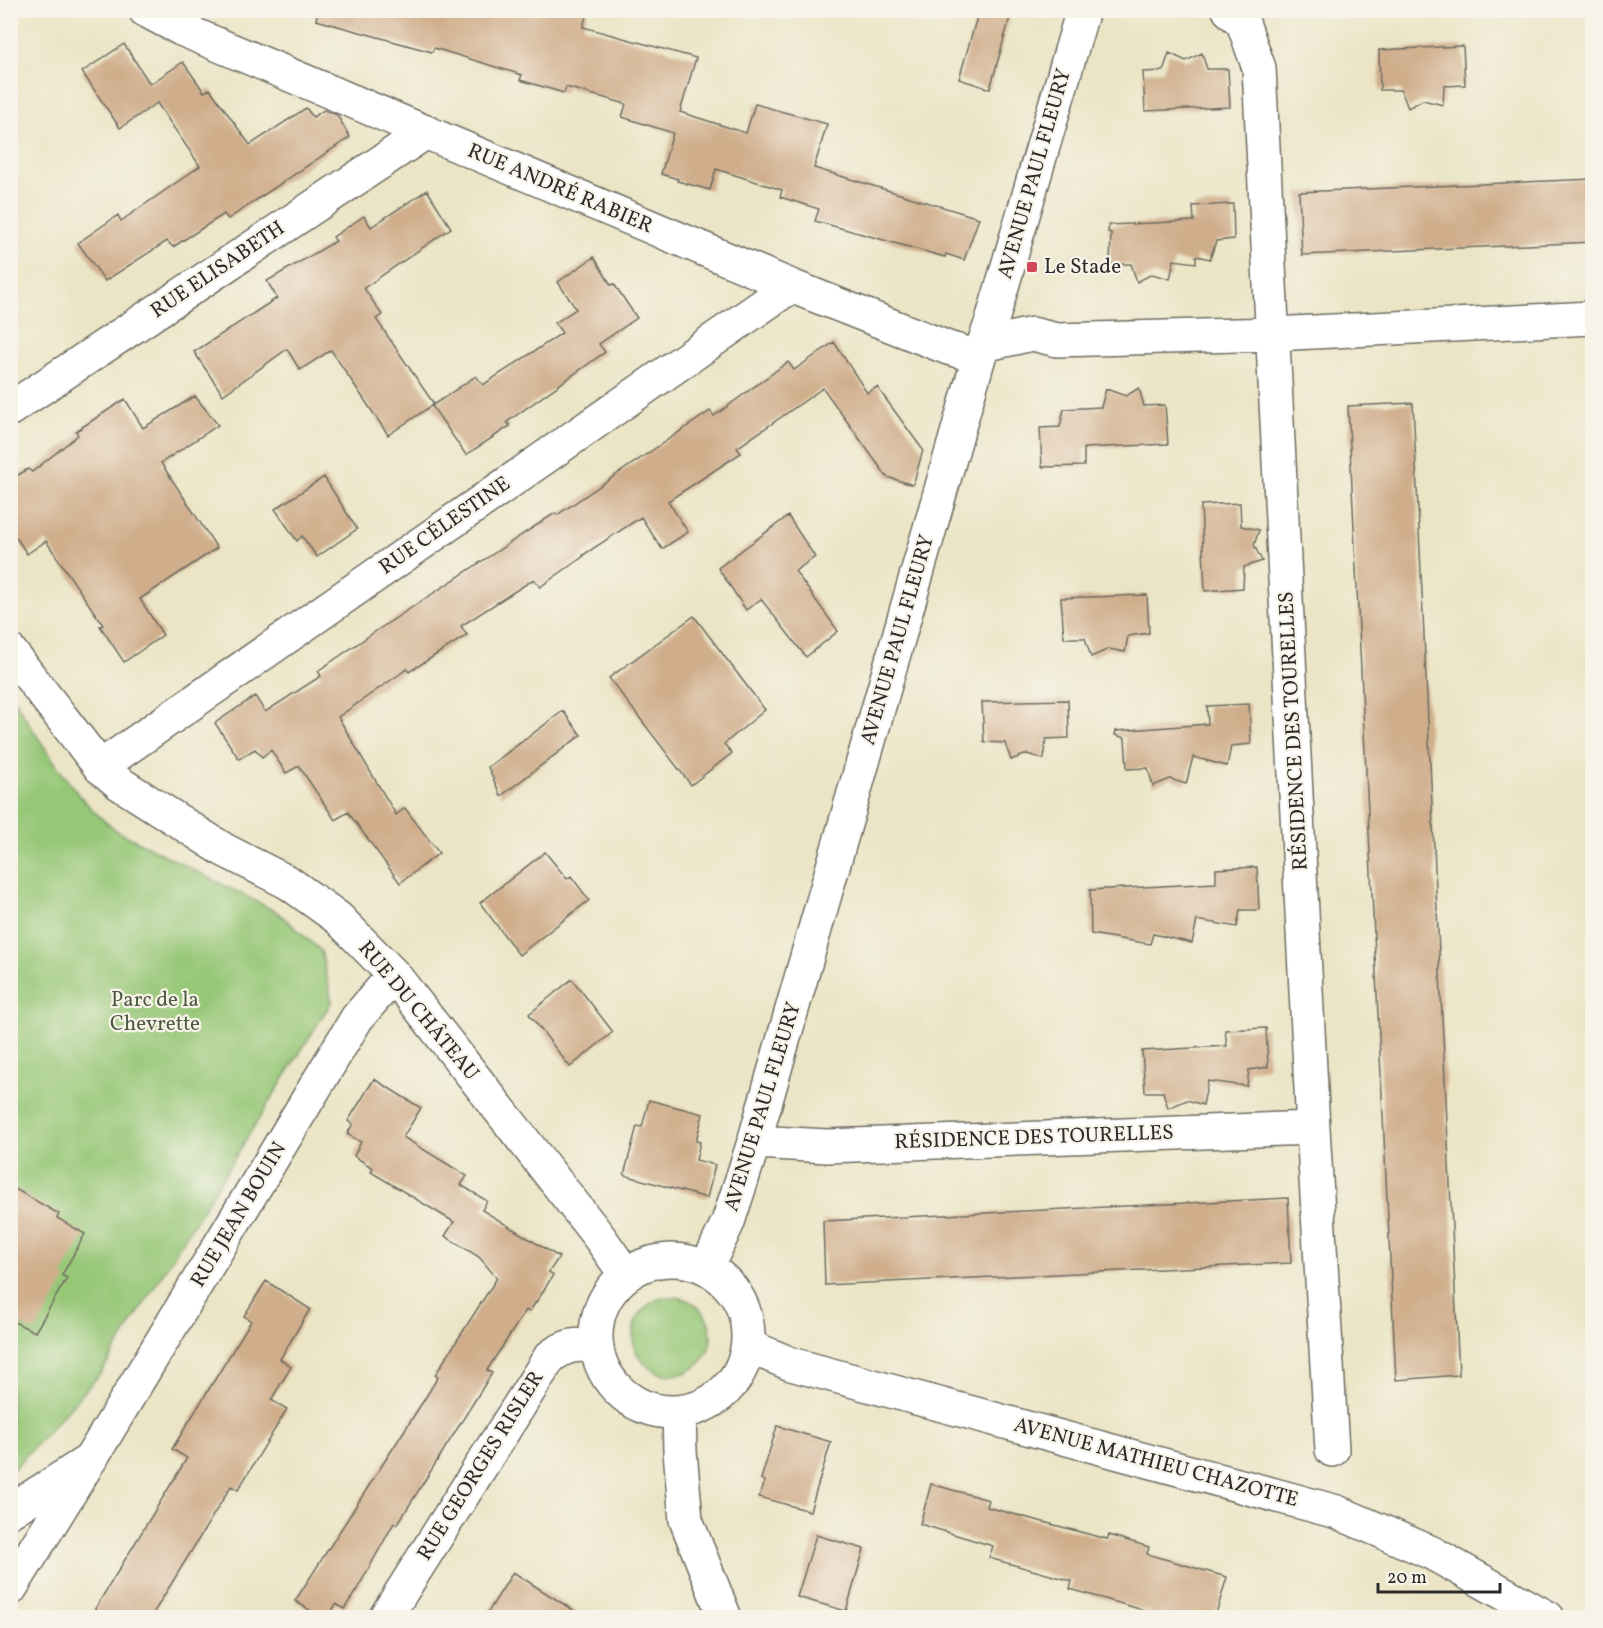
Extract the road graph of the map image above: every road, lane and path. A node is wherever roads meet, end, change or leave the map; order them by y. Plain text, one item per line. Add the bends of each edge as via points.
1 (145, 10) edge
2 (1083, 10) edge
3 (1229, 10) edge
4 (426, 132) junction
5 (790, 286) junction
6 (1593, 318) edge
7 (1273, 334) junction
8 (982, 351) junction
9 (10, 409) edge
10 (10, 651) edge
11 (100, 767) junction
12 (394, 975) junction
13 (1313, 1128) junction
14 (754, 1142) junction
15 (707, 1267) junction
16 (626, 1275) junction
17 (748, 1346) junction
18 (597, 1347) junction
19 (679, 1412) junction
20 (1332, 1450) dead end
21 (90, 1460) junction
22 (10, 1511) edge
23 (10, 1589) edge
24 (385, 1617) edge
25 (725, 1617) edge
26 (1548, 1617) edge

1 - 4 street, RUE ANDRÉ RABIER via 181,29
2 - 8 street, AVENUE PAUL FLEURY
3 - 7 street, RÉSIDENCE DES TOURELLES via 1242,23 1259,68
4 - 5 street, RUE ANDRÉ RABIER
4 - 9 street, RUE ELISABETH
5 - 8 street, RUE ANDRÉ RABIER via 948,348
5 - 11 street, RUE CÉLESTINE
6 - 7 street
7 - 8 street via 1057,340 1032,334
7 - 13 street, RÉSIDENCE DES TOURELLES
8 - 14 street, AVENUE PAUL FLEURY
10 - 11 street, RUE DU CHÂTEAU
11 - 12 street, RUE DU CHÂTEAU via 224,850 290,883 339,918
12 - 16 street, RUE DU CHÂTEAU
12 - 21 street, RUE JEAN BOUIN via 357,1018
13 - 14 street, RÉSIDENCE DES TOURELLES via 827,1146
13 - 20 street, RÉSIDENCE DES TOURELLES
14 - 15 street, AVENUE PAUL FLEURY via 728,1222
15 - 16 street via 686,1260 665,1260
15 - 17 street via 727,1280 739,1297 747,1318
16 - 18 street via 602,1307
17 - 19 street via 734,1381 719,1396 700,1407
17 - 26 street, AVENUE MATHIEU CHAZOTTE via 791,1364 1337,1512 1432,1553
18 - 19 street via 603,1369 634,1402 656,1410
18 - 24 street, RUE GEORGES RISLER via 579,1344 550,1357
19 - 25 street via 686,1520
21 - 22 street, RUE JEAN BOUIN
21 - 23 street, RUE JEAN BOUIN

